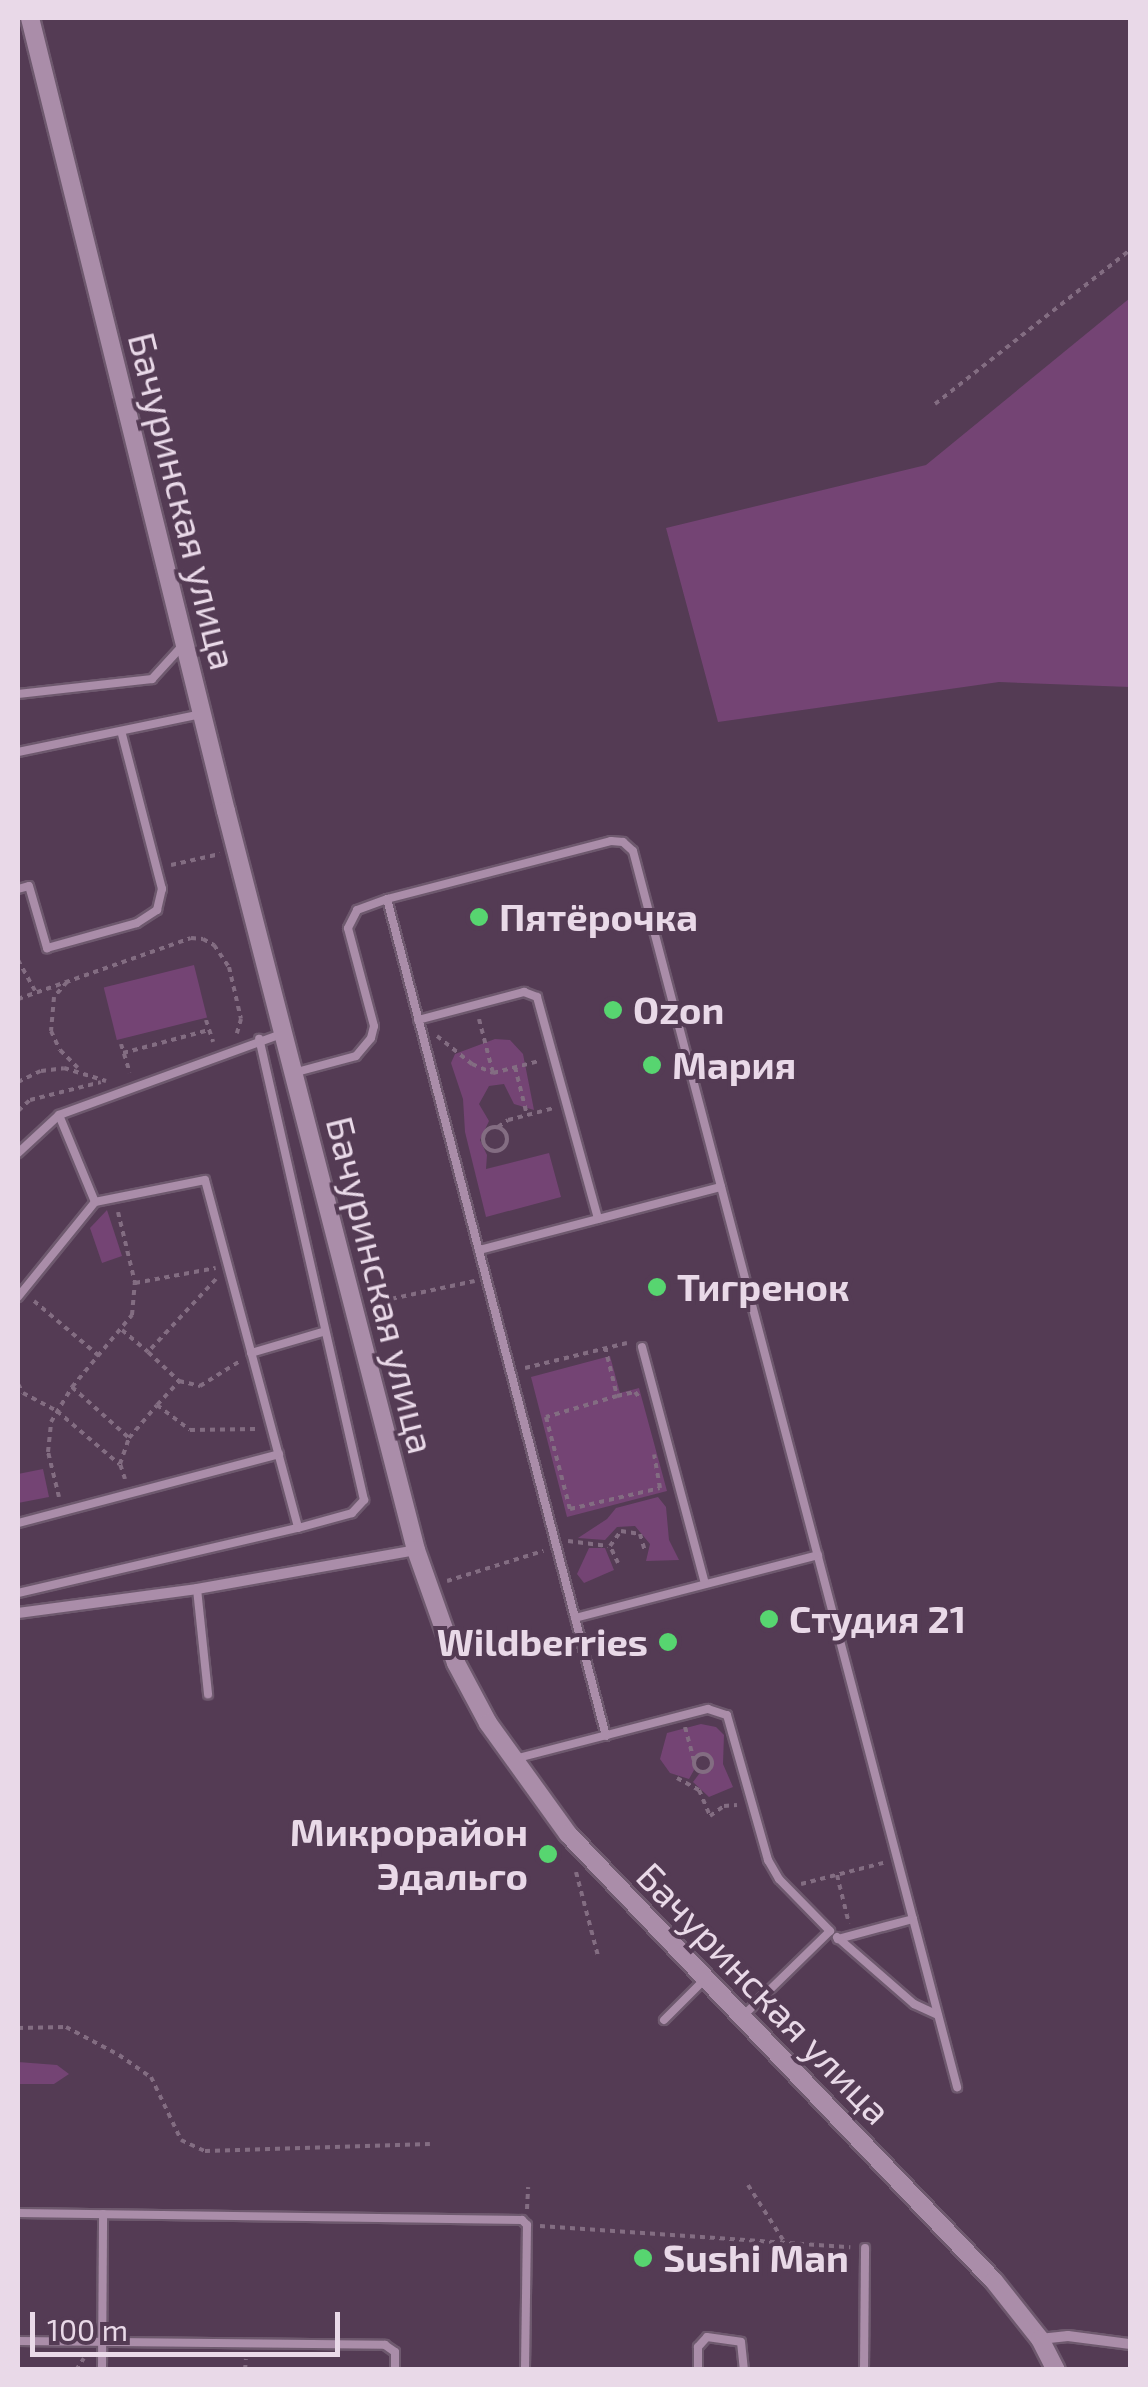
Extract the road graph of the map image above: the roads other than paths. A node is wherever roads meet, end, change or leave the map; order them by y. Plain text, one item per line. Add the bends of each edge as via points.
1 (30, 18) edge
2 (184, 644) junction
3 (18, 694) edge
4 (202, 714) junction
5 (120, 731) junction
6 (18, 752) edge
7 (18, 889) edge
8 (387, 899) junction
9 (418, 1020) junction
10 (282, 1034) junction
11 (259, 1039) junction
12 (293, 1072) junction
13 (59, 1115) junction
14 (18, 1153) edge
15 (721, 1187) junction
16 (95, 1202) junction
17 (598, 1219) junction
18 (478, 1250) junction
19 (20, 1294) edge
20 (323, 1332) junction
21 (642, 1347) road end
22 (251, 1353) junction
23 (278, 1454) junction
24 (18, 1522) edge
25 (298, 1528) junction
26 (416, 1550) junction
27 (818, 1555) junction
28 (705, 1584) junction
29 (197, 1589) junction
30 (18, 1593) edge
31 (18, 1613) edge
32 (575, 1618) junction
33 (208, 1694) dead end
34 (606, 1736) junction
35 (514, 1760) junction
36 (913, 1919) junction
37 (830, 1931) junction
38 (838, 1939) junction
39 (705, 1980) junction
40 (938, 2014) junction
41 (742, 2017) junction
42 (664, 2020) dead end
43 (957, 2087) dead end
44 (18, 2214) edge
45 (103, 2214) junction
46 (865, 2248) road end
47 (1040, 2339) junction
48 (18, 2341) edge
49 (102, 2342) junction
50 (1130, 2344) edge
51 (102, 2370) edge
52 (395, 2370) edge
53 (525, 2370) edge
54 (698, 2370) edge
55 (744, 2370) edge
56 (864, 2370) edge
57 (1056, 2370) edge

1 - 2 street, Бачуринская улица
2 - 3 lane via 152,679
2 - 4 street, Бачуринская улица
4 - 5 lane
4 - 10 street, Бачуринская улица
5 - 6 lane
5 - 7 lane via 162,889 157,910 46,948 28,886
8 - 9 lane
8 - 12 lane via 357,910 348,928 374,1026 371,1038 356,1056
8 - 15 lane via 610,841 628,845
9 - 17 lane via 534,994
9 - 18 lane
10 - 11 lane
10 - 12 street, Бачуринская улица
11 - 13 lane
11 - 20 lane
12 - 26 street, Бачуринская улица
13 - 14 lane
13 - 16 lane
15 - 17 lane
15 - 27 lane
16 - 19 lane
16 - 22 lane via 204,1180
17 - 18 lane
18 - 32 lane
20 - 22 lane
20 - 25 lane via 364,1500 352,1513
21 - 28 lane
22 - 23 lane
23 - 24 lane
23 - 25 lane
25 - 30 lane
26 - 29 street
26 - 35 street, Бачуринская улица via 456,1662
27 - 28 lane
27 - 36 lane
28 - 32 lane
29 - 31 street
29 - 33 lane
32 - 34 lane
34 - 35 lane
34 - 37 lane via 713,1708 726,1715 768,1860
35 - 39 street, Бачуринская улица via 578,1845
36 - 38 lane
36 - 40 lane
37 - 38 lane
37 - 41 lane
38 - 40 lane via 914,2004
39 - 41 street, Бачуринская улица
39 - 42 lane
40 - 43 lane
41 - 47 street, Бачуринская улица via 994,2281
44 - 45 lane
45 - 49 lane
45 - 53 lane via 521,2220 527,2225
46 - 56 lane
47 - 50 street
47 - 57 street, Бачуринская улица
48 - 49 lane
49 - 51 lane
49 - 52 lane via 388,2346 395,2352
54 - 55 lane via 698,2346 707,2337 741,2342

